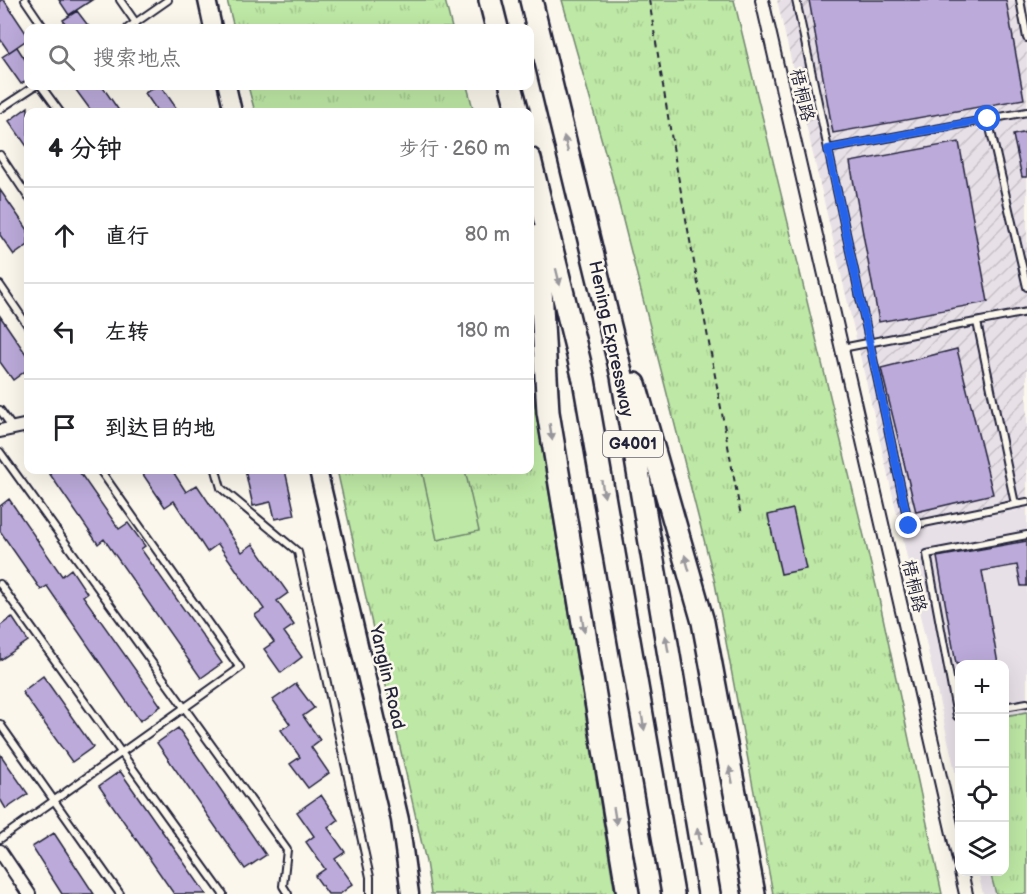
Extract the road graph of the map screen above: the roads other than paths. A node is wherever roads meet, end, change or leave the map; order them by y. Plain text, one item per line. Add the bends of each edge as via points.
1 (25, 0) edge
2 (120, 0) edge
3 (168, 0) edge
4 (207, 0) edge
5 (490, 0) edge
6 (531, 0) edge
7 (762, 0) edge
8 (796, 0) edge
9 (1020, 0) edge
10 (136, 23) joint
11 (41, 24) edge
12 (212, 24) edge
13 (496, 24) edge
14 (1027, 38) edge
15 (29, 90) edge
16 (43, 90) edge
17 (228, 90) edge
18 (512, 90) edge
19 (57, 108) edge
20 (232, 108) edge
21 (517, 108) edge
22 (0, 109) edge
23 (1027, 112) edge
24 (988, 119) junction
25 (828, 149) junction
26 (0, 155) edge
27 (534, 176) edge
28 (574, 180) junction
29 (536, 185) junction
30 (24, 191) edge
31 (0, 285) edge
32 (1027, 287) edge
33 (1027, 312) edge
34 (24, 320) edge
35 (977, 322) junction
36 (870, 343) junction
37 (842, 348) junction
38 (0, 410) edge
39 (24, 426) edge
40 (13, 428) junction
41 (0, 431) edge
42 (0, 452) edge
43 (103, 474) edge
44 (217, 474) edge
45 (319, 474) edge
46 (1027, 502) edge
47 (1015, 504) junction
48 (1027, 536) edge
49 (0, 584) edge
50 (1027, 703) edge
51 (1009, 706) edge
52 (184, 708) junction
53 (957, 714) edge
54 (0, 724) edge
55 (121, 753) junction
56 (54, 801) junction
57 (0, 839) edge
58 (955, 842) edge
59 (0, 851) edge
60 (962, 876) edge
61 (29, 894) edge
62 (120, 894) edge
63 (223, 894) edge
64 (288, 894) edge
65 (370, 894) edge
66 (410, 894) edge
67 (628, 894) edge
68 (673, 894) edge
69 (709, 894) edge
70 (754, 894) edge
71 (966, 894) edge

1 - 11 lane
2 - 10 lane
3 - 10 lane
4 - 12 street
5 - 13 highway
28 -> 6 highway, Hening Expressway / G4001
7 - 37 street, 梧桐路
8 - 25 lane
9 - 14 lane
15 - 22 lane
16 - 19 lane
17 - 20 street
18 - 21 highway
23 - 24 lane
24 - 25 lane
24 - 32 lane
25 - 36 lane
26 - 30 lane
27 - 29 highway, Hening Expressway / G4001
69 -> 28 highway, Hening Expressway / G4001 via 622,376
70 -> 28 highway via 703,622
29 -> 67 highway via 548,412
29 -> 68 highway, Hening Expressway / G4001 via 584,380
31 - 34 lane
33 - 35 lane
35 - 36 lane
35 - 47 lane
36 - 37 lane
36 - 47 lane via 909,526
37 - 58 street, 梧桐路
38 - 40 lane
39 - 40 street
40 - 41 street
42 - 52 lane
43 - 52 lane via 240,668
44 - 65 lane via 221,488 298,552 370,877
45 - 66 street, Yanglin Road via 400,820
46 - 47 lane
48 - 53 lane via 927,554
49 - 55 lane
50 - 51 lane
52 - 55 lane
52 - 64 lane via 287,850 283,886
54 - 56 lane
55 - 56 lane
55 - 63 lane
56 - 57 lane
56 - 62 lane
59 - 61 street
60 - 71 street

